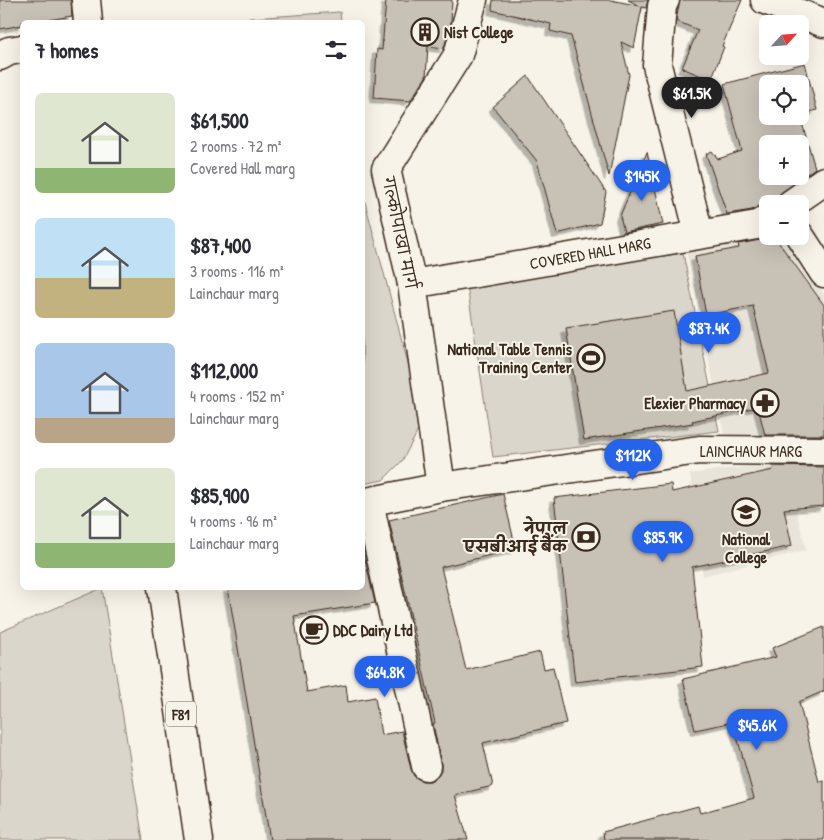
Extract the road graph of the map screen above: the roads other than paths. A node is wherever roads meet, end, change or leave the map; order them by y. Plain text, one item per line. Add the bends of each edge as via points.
1 (86, 0) edge
2 (473, 0) edge
3 (664, 0) edge
4 (765, 0) edge
5 (88, 20) edge
6 (824, 23) edge
7 (20, 50) edge
8 (0, 56) edge
9 (824, 181) edge
10 (804, 195) edge
11 (759, 224) edge
12 (699, 234) junction
13 (806, 245) edge
14 (824, 273) edge
15 (412, 284) junction
16 (824, 451) edge
17 (441, 487) junction
18 (366, 502) edge
19 (162, 590) edge
20 (426, 766) dead end
21 (199, 840) edge

1 - 5 street
2 - 15 street, गल्कोपाखा मार्ग via 458,55 386,169
3 - 12 street via 657,65
4 - 6 street
7 - 8 street
9 - 10 street
11 - 12 street, COVERED HALL MARG
12 - 15 street, COVERED HALL MARG
13 - 14 street
15 - 17 street, गल्कोपाखा मार्ग
16 - 17 street, LAINCHAUR MARG via 699,450
17 - 18 street, LAINCHAUR MARG
18 - 20 street
19 - 21 street, F81

